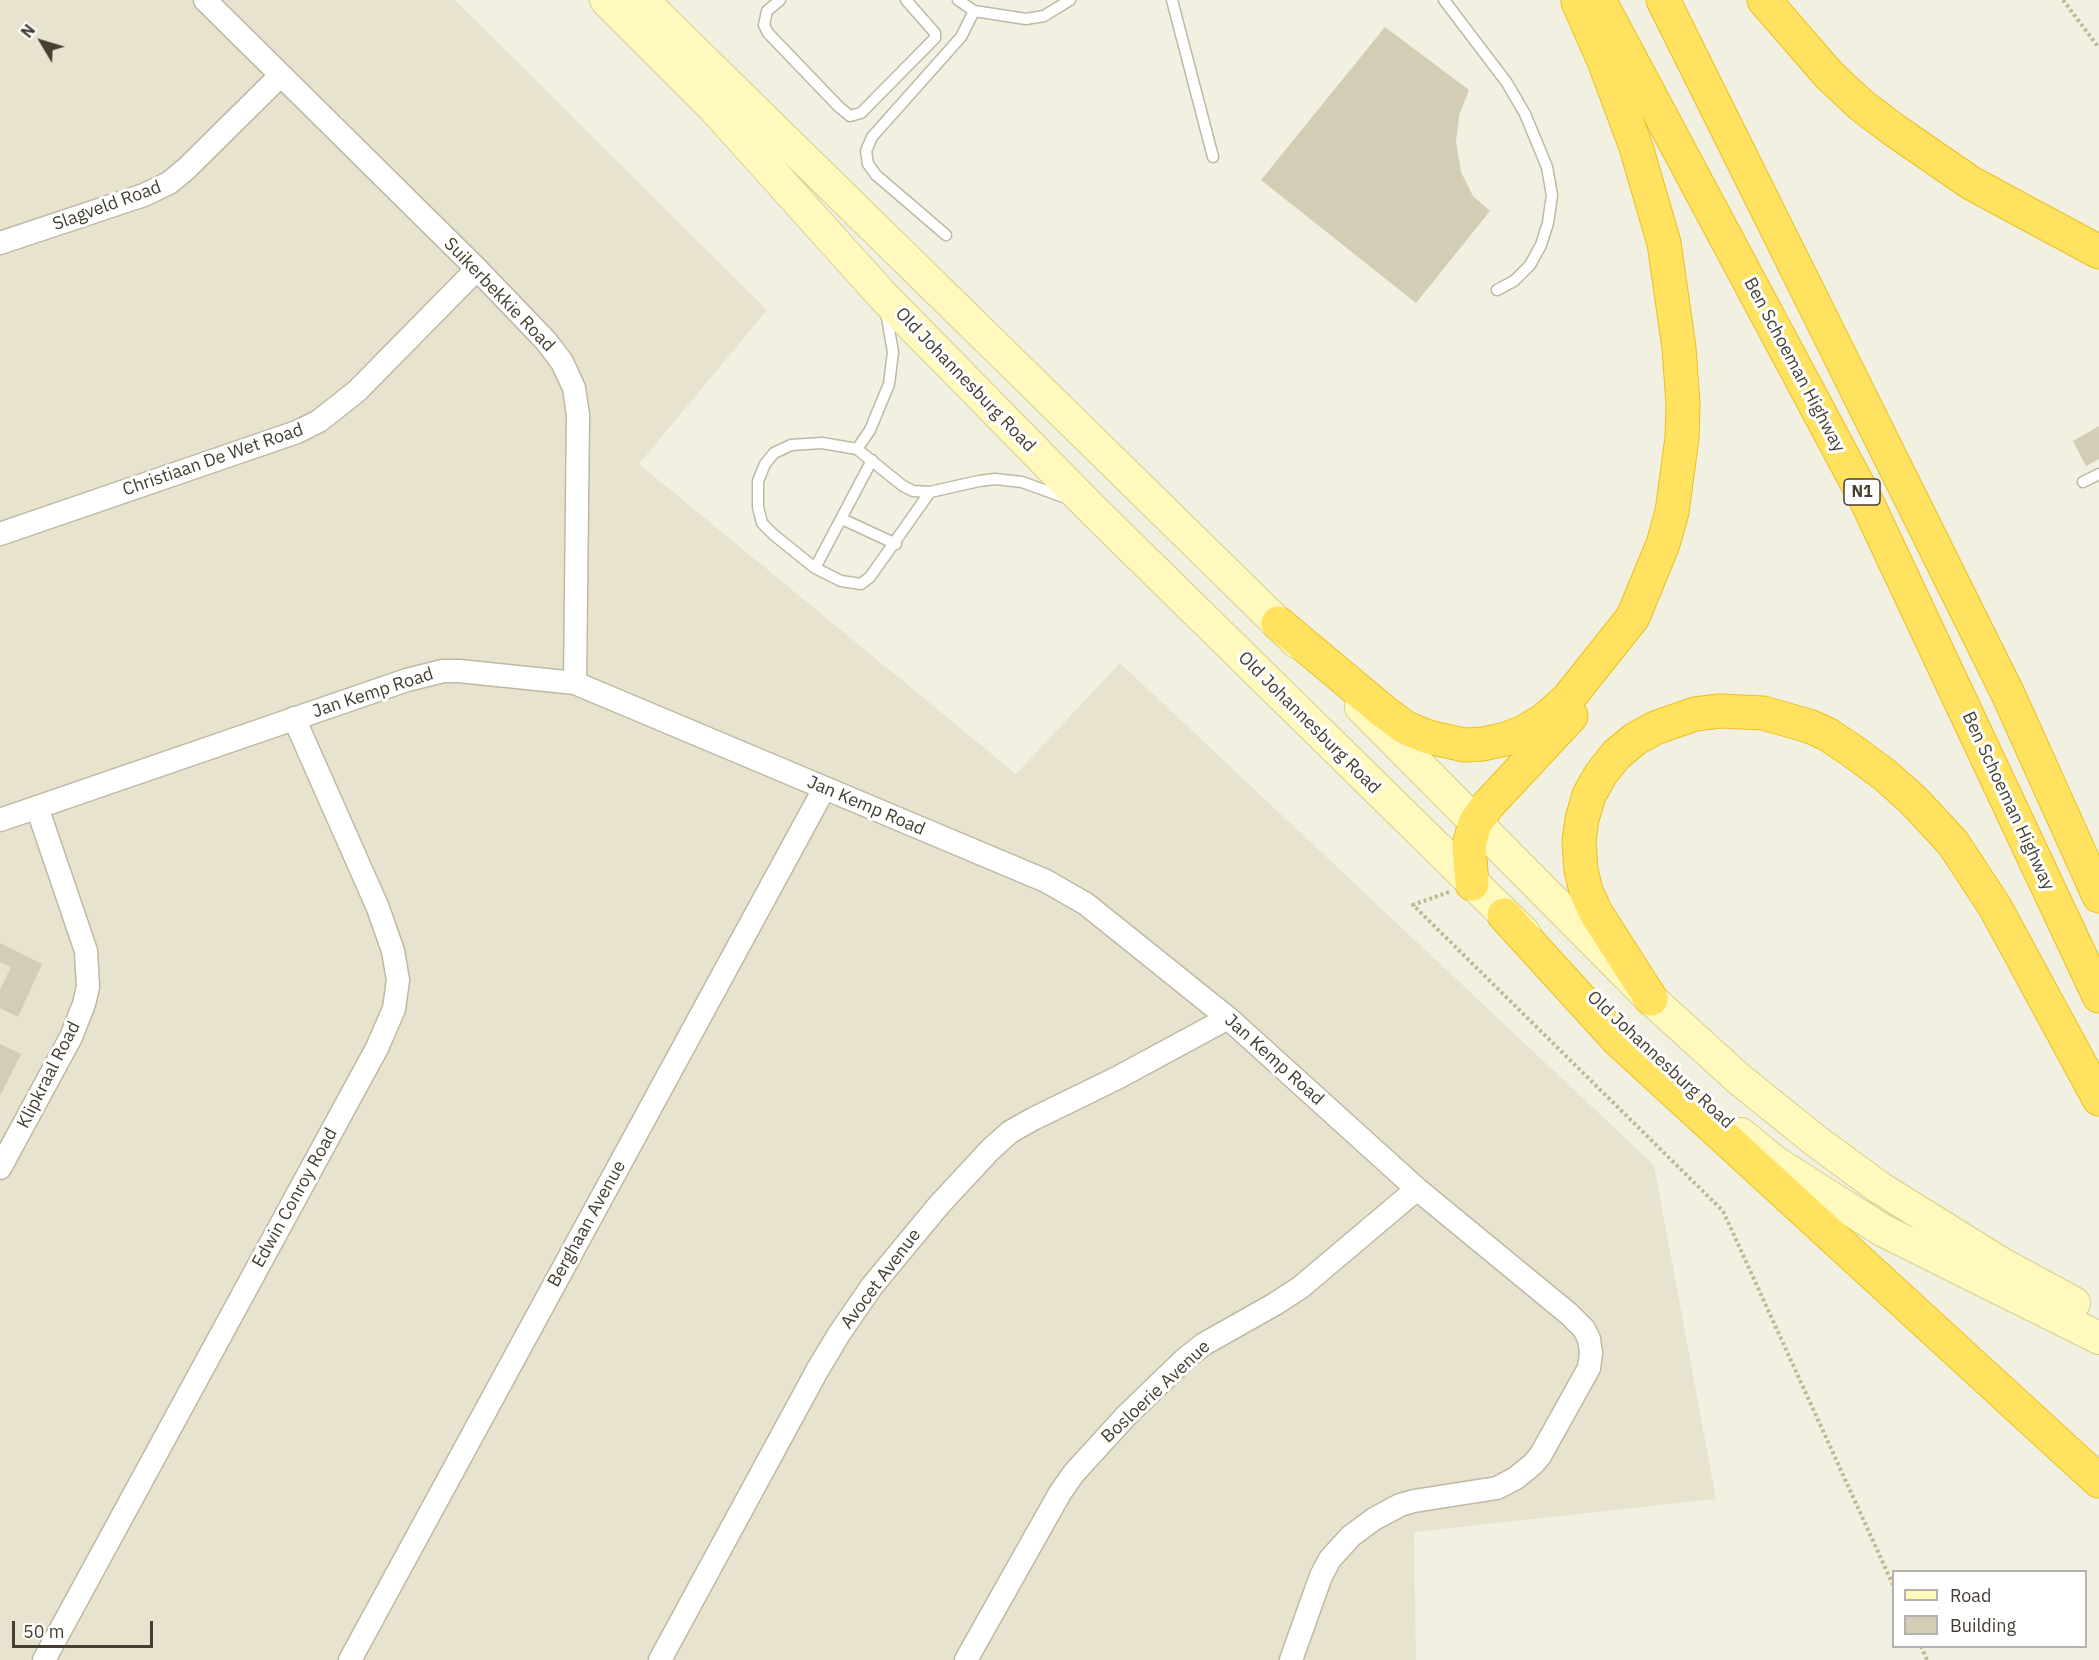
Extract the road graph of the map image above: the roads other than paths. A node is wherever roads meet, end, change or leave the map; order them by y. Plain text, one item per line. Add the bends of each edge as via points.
1 (205, 0) edge
2 (606, 0) edge
3 (642, 0) edge
4 (780, 0) edge
5 (906, 0) edge
6 (958, 0) edge
7 (1070, 0) edge
8 (1172, 0) edge
9 (1444, 0) edge
10 (1577, 0) edge
11 (1599, 0) edge
12 (1663, 0) edge
13 (1764, 0) edge
14 (974, 11) junction
15 (280, 76) junction
16 (1213, 157) dead end
17 (946, 235) dead end
18 (0, 243) edge
19 (2099, 252) edge
20 (477, 269) junction
21 (1497, 290) dead end
22 (883, 296) junction
23 (857, 449) junction
24 (872, 460) junction
25 (2099, 474) edge
26 (2083, 482) dead end
27 (930, 492) junction
28 (1092, 509) junction
29 (842, 519) junction
30 (0, 534) edge
31 (896, 544) junction
32 (815, 568) junction
33 (1633, 617) junction
34 (1278, 623) junction
35 (574, 683) junction
36 (294, 718) junction
37 (824, 789) junction
38 (38, 807) junction
39 (0, 820) edge
40 (1475, 823) junction
41 (1472, 884) junction
42 (2099, 896) edge
43 (1504, 915) junction
44 (2099, 996) edge
45 (1651, 999) junction
46 (1228, 1018) junction
47 (2099, 1099) edge
48 (0, 1168) edge
49 (1417, 1189) junction
50 (2099, 1315) edge
51 (2099, 1338) edge
52 (2099, 1481) edge
53 (44, 1660) edge
54 (350, 1660) edge
55 (660, 1660) edge
56 (966, 1660) edge
57 (1292, 1660) edge

1 - 15 street, Suikerbekkie Road
2 - 22 main road, Old Johannesburg Road via 714,108
3 - 34 main road
4 - 5 lane via 767,11 764,24 768,33 850,116 861,114 935,38 935,33
6 - 14 lane
7 - 14 lane via 1044,16 1026,19
8 - 16 lane
9 - 21 lane via 1507,83 1547,167 1552,195 1542,245 1530,265 1514,281
10 - 33 highway via 1640,158 1664,243 1679,348 1682,438 1672,512
11 - 44 highway, Ben Schoeman Highway / N1 via 1866,500
12 - 42 highway, N1 via 2008,694
13 - 19 highway via 1829,75 1894,130 1971,183
14 - 17 lane via 961,37 872,137 866,151 868,164 876,175
15 - 18 street, Slagveld Road via 169,183
15 - 20 street, Suikerbekkie Road
20 - 30 street, Christiaan De Wet Road via 357,391 319,422
20 - 35 street, Suikerbekkie Road via 554,350 570,376 577,401
22 - 23 lane via 890,331 889,384 870,430
22 - 28 main road, Old Johannesburg Road
23 - 24 lane
23 - 32 lane via 822,444 792,446 774,453 758,481 762,523
24 - 27 lane via 903,486
24 - 29 lane
25 - 26 lane
27 - 28 lane via 979,481 1011,480
27 - 31 lane
28 - 41 main road, Old Johannesburg Road
29 - 31 lane
29 - 32 lane
31 - 32 lane via 861,584 842,581
33 - 34 highway via 1567,700 1544,720 1506,739 1464,745 1406,728
33 - 40 highway via 1621,646 1598,682
34 - 40 main road
35 - 36 street, Jan Kemp Road via 443,671
35 - 37 street, Jan Kemp Road
36 - 38 street, Jan Kemp Road
36 - 53 street, Edwin Conroy Road via 378,908 393,951 398,980 394,1009 377,1048
37 - 46 street, Jan Kemp Road via 1065,891 1109,921
37 - 54 street, Berghaan Avenue
38 - 39 street, Jan Kemp Road
38 - 48 street, Klipkraal Road via 86,951 88,987 71,1037
40 - 41 highway via 1469,846
40 - 45 main road
41 - 43 main road, Old Johannesburg Road
43 - 51 main road, Old Johannesburg Road via 1729,1125 1776,1162 1882,1230
43 - 52 highway via 1617,1039
45 - 47 highway via 1586,891 1579,841 1589,795 1616,755 1655,728 1695,714 1763,713 1809,726 1851,750 1885,775 1953,843 1995,907
45 - 50 main road via 1748,1086 1880,1188 2002,1264
46 - 49 street, Jan Kemp Road
46 - 55 street, Avocet Avenue via 1010,1132 939,1205 872,1286 834,1343
49 - 56 street, Bosloerie Avenue via 1301,1287 1204,1344 1119,1423 1060,1493
49 - 57 street, Jan Kemp Road via 1569,1314 1584,1329 1591,1346 1591,1360 1584,1380 1540,1456 1526,1471 1497,1488 1400,1505 1374,1519 1340,1546 1321,1576

